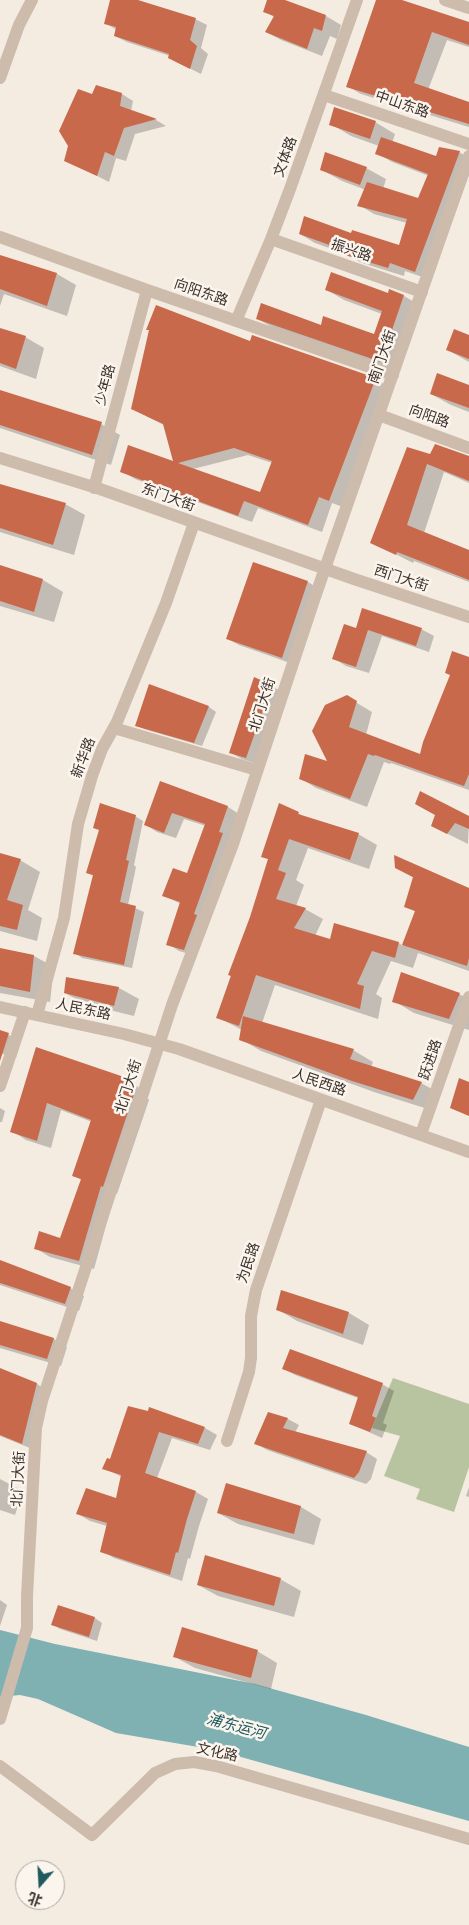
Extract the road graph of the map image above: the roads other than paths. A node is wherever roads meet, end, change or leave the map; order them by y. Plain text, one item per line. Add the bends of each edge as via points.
1 (32, 0) edge
2 (357, 0) edge
3 (445, 0) edge
4 (469, 8) edge
5 (0, 78) edge
6 (324, 95) junction
7 (469, 144) edge
8 (469, 156) edge
9 (466, 174) edge
10 (0, 237) edge
11 (271, 240) junction
12 (147, 290) junction
13 (422, 292) junction
14 (236, 321) junction
15 (392, 375) junction
16 (379, 414) junction
17 (469, 448) edge
18 (0, 458) edge
19 (94, 488) junction
20 (194, 523) junction
21 (324, 569) junction
22 (469, 617) edge
23 (114, 728) junction
24 (257, 770) junction
25 (469, 997) edge
26 (0, 1007) edge
27 (31, 1014) junction
28 (159, 1043) junction
29 (0, 1086) edge
30 (321, 1100) junction
31 (421, 1134) junction
32 (469, 1152) edge
33 (227, 1441) dead end
34 (2, 1714) edge
35 (0, 1766) edge
36 (469, 1839) edge

1 - 5 street via 19,25
2 - 6 street, 文体路
3 - 4 street
6 - 7 street, 中山东路
6 - 11 street, 文体路
8 - 9 street, 南门大街
9 - 13 street, 南门大街
10 - 12 street, 向阳东路
11 - 13 street, 振兴路
11 - 14 street, 文体路
12 - 14 street, 向阳东路
12 - 19 street, 少年路
13 - 15 street, 南门大街
14 - 15 street, 向阳东路
15 - 16 street, 南门大街
16 - 17 street, 向阳路
16 - 21 street, 南门大街
18 - 19 street, 东门大街
19 - 20 street, 东门大街
20 - 21 street, 东门大街
20 - 23 street, 新华路 via 166,603
21 - 22 street, 西门大街
21 - 24 street, 北门大街
23 - 24 street
23 - 27 street, 新华路 via 102,749 78,824 64,918
24 - 28 street, 北门大街
25 - 31 street, 跃进路
26 - 27 street, 人民东路
27 - 28 street, 人民东路
27 - 29 street, 新华路
28 - 30 street, 人民西路
28 - 34 street, 北门大街 via 38,1420 27,1628
30 - 31 street, 人民西路
30 - 33 street, 为民路 via 256,1290 251,1316 249,1372
31 - 32 street, 人民西路
35 - 36 street, 文化路 via 92,1835 155,1774 175,1764 194,1762

